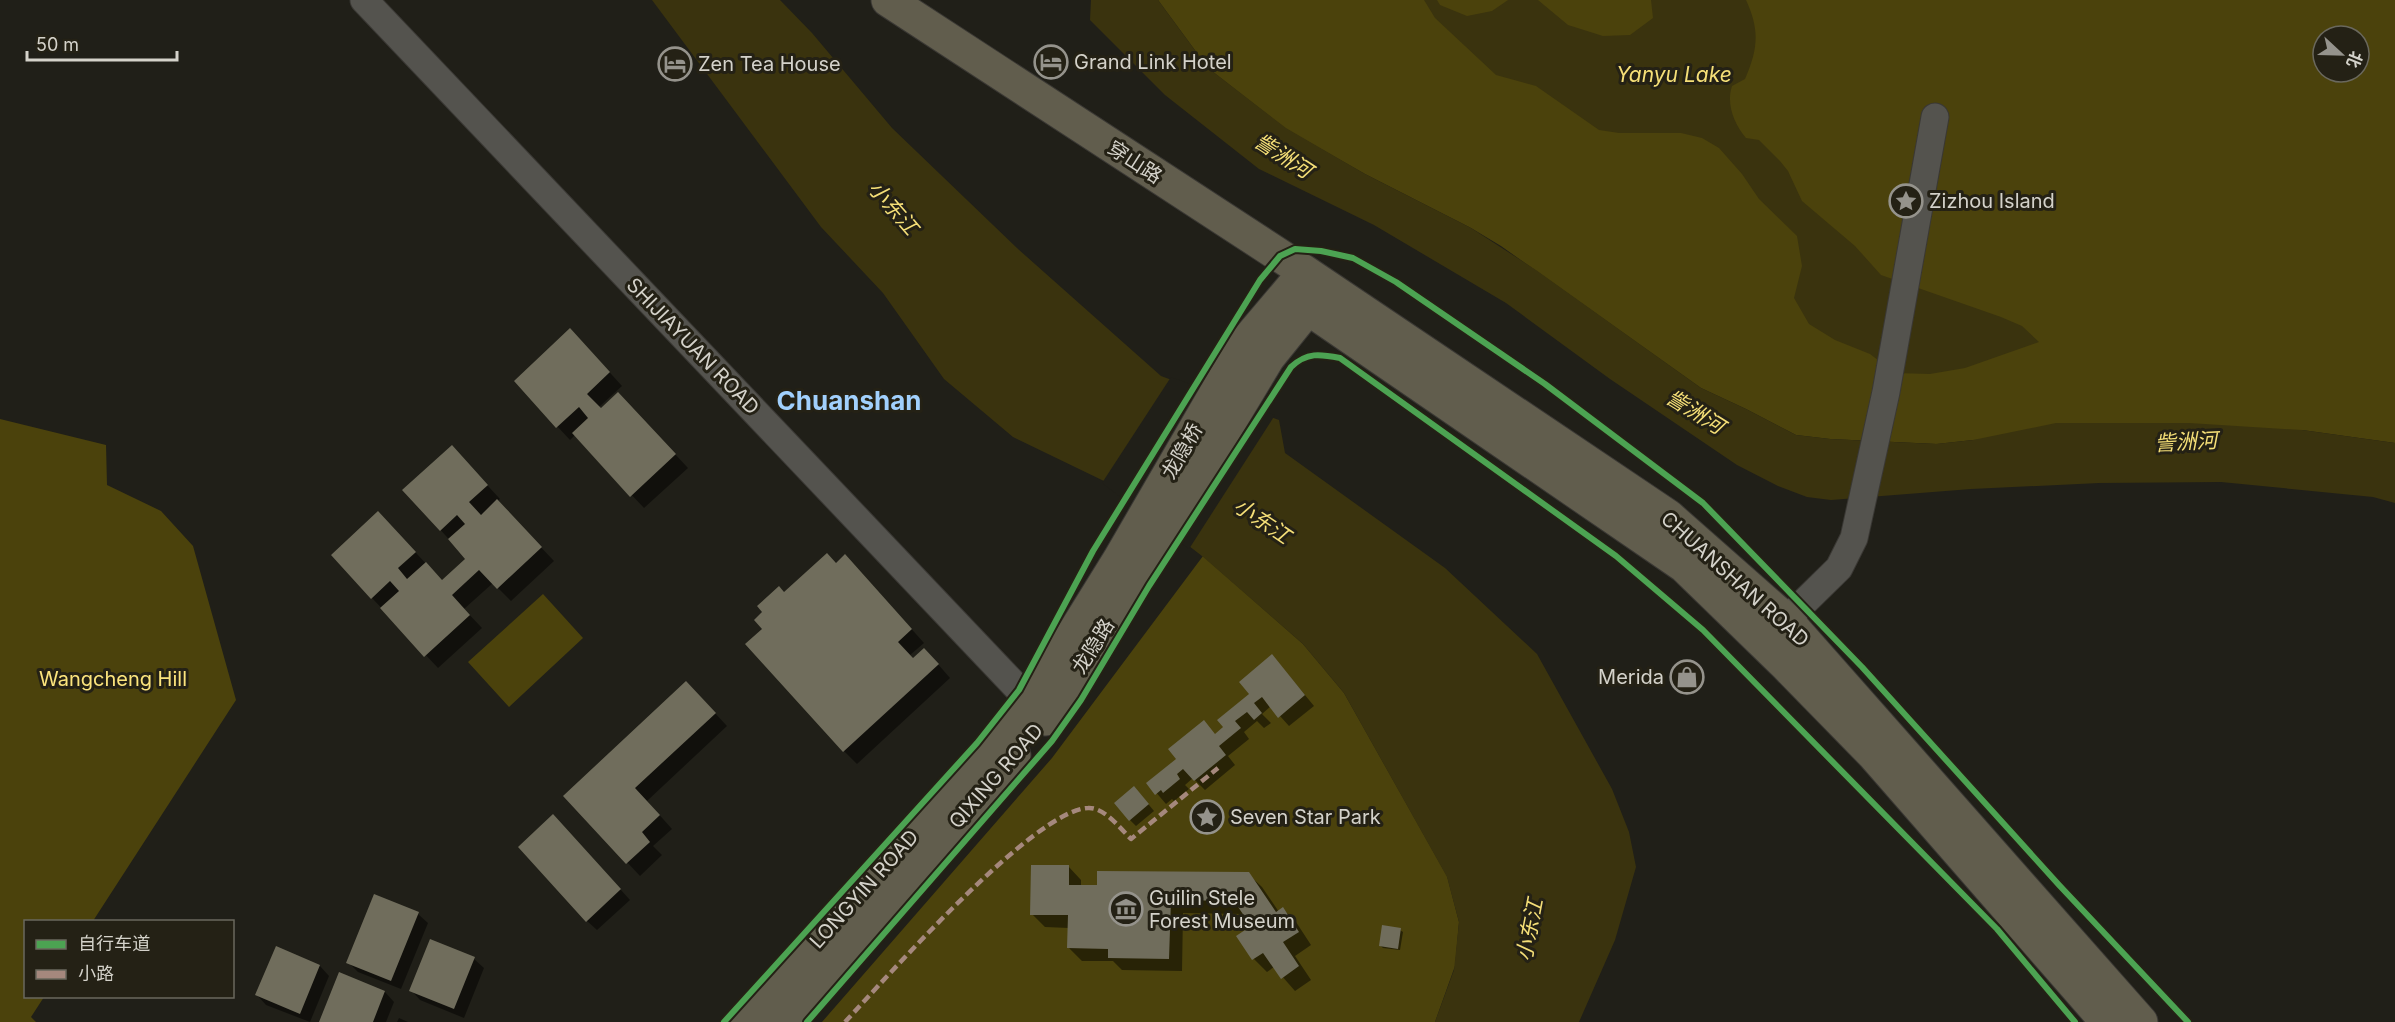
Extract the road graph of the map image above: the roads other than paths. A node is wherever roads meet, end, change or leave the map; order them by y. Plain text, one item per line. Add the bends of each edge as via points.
1 (364, 0) edge
2 (888, 0) edge
3 (1935, 117) dead end
4 (1307, 291) junction
5 (1129, 566) joint
6 (1786, 620) junction
7 (1039, 711) junction
8 (745, 1022) edge
9 (780, 1022) edge
10 (2107, 1022) edge
11 (2141, 1022) edge

1 - 7 street, SHIJIAYUAN ROAD
2 - 4 main road, 穿山路
3 - 6 street via 1886,392 1854,538 1839,568
4 - 5 main road, 龙隐桥 via 1256,350
4 - 6 main road, CHUANSHAN ROAD via 1668,516
4 - 10 main road, CHUANSHAN ROAD via 1684,566 1873,754
5 - 7 main road, 龙隐路
6 - 11 main road, CHUANSHAN ROAD
7 - 8 main road, LONGYIN ROAD
7 - 9 main road, QIXING ROAD

